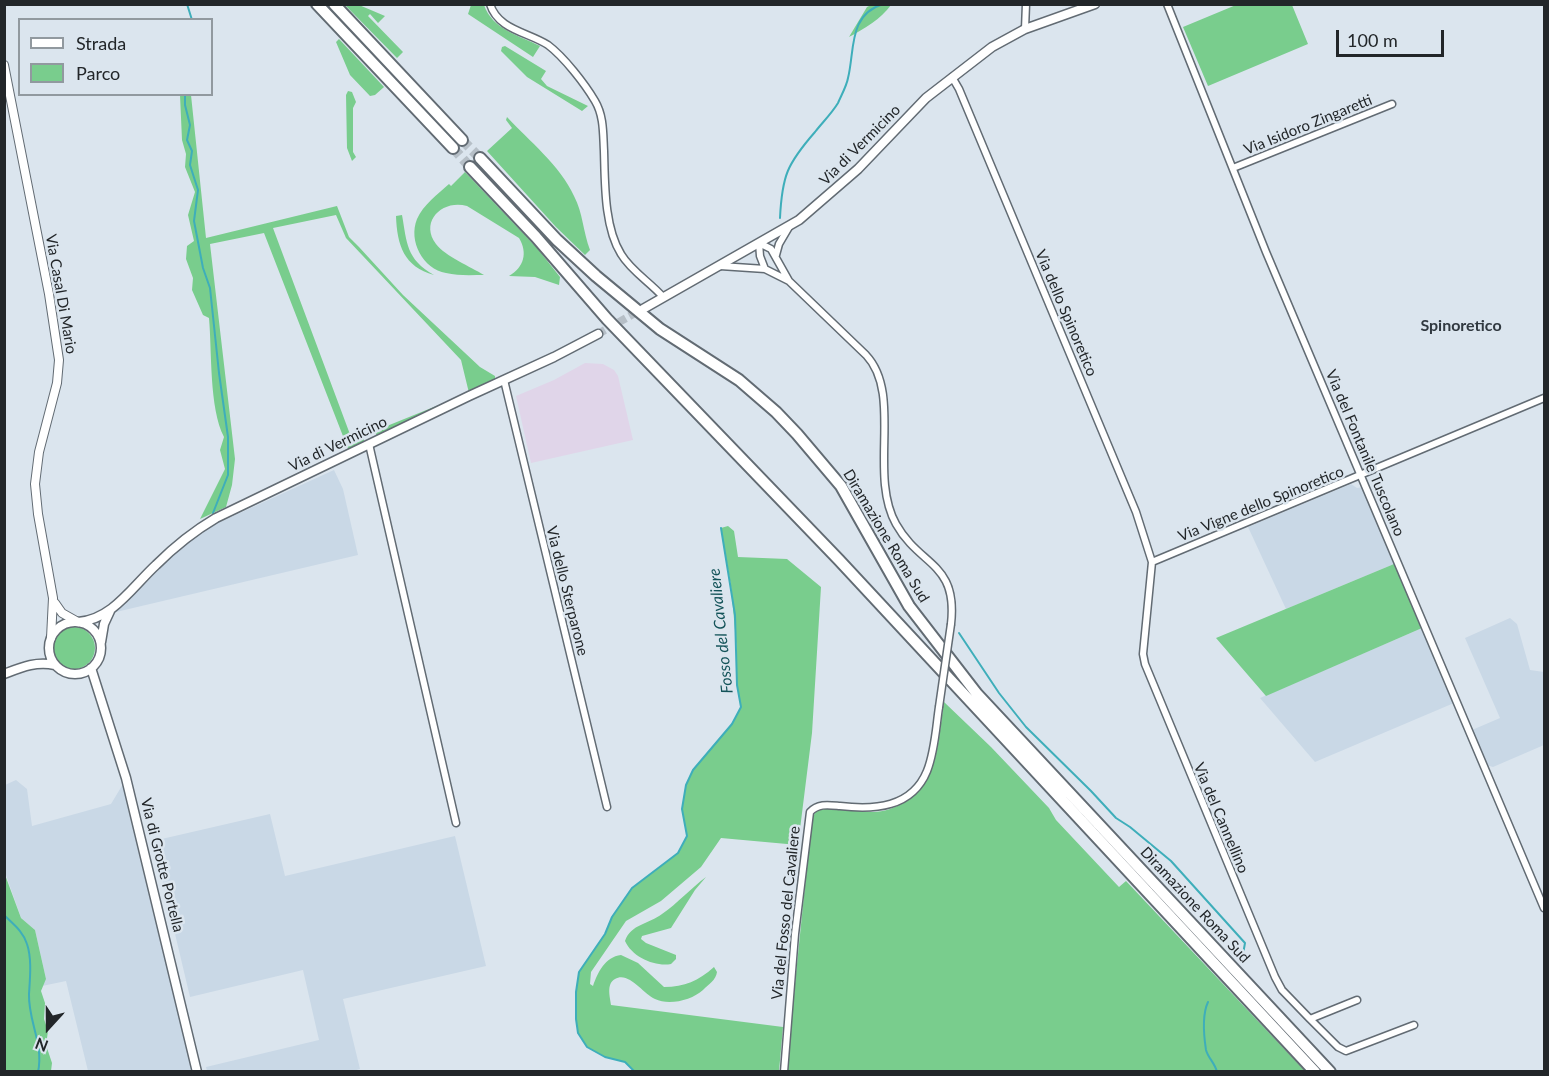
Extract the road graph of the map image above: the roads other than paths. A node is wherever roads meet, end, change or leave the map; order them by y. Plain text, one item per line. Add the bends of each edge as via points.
1 (317, 4) edge
2 (334, 4) edge
3 (490, 4) edge
4 (1026, 4) edge
5 (1095, 4) edge
6 (1167, 4) edge
7 (1025, 29) junction
8 (4, 65) edge
9 (952, 77) junction
10 (1392, 104) dead end
11 (462, 140) tunnel mouth
12 (453, 148) tunnel mouth
13 (480, 158) tunnel mouth
14 (470, 167) tunnel mouth
15 (1233, 168) junction
16 (789, 227) junction
17 (759, 243) junction
18 (776, 256) junction
19 (716, 266) junction
20 (765, 269) junction
21 (789, 281) junction
22 (663, 297) junction
23 (643, 309) tunnel mouth
24 (598, 334) tunnel mouth
25 (504, 380) junction
26 (1545, 398) edge
27 (369, 444) junction
28 (1362, 476) junction
29 (1152, 562) junction
30 (53, 598) junction
31 (110, 610) junction
32 (78, 622) junction
33 (51, 638) junction
34 (101, 645) junction
35 (31, 664) junction
36 (55, 665) junction
37 (91, 668) junction
38 (4, 674) edge
39 (607, 807) dead end
40 (456, 823) dead end
41 (1545, 909) edge
42 (1357, 999) dead end
43 (1310, 1019) junction
44 (1414, 1024) dead end
45 (197, 1071) edge
46 (784, 1071) edge
47 (1315, 1071) edge
48 (1330, 1071) edge

1 - 12 highway
2 - 11 highway
3 - 22 street via 500,21 555,51 596,102 602,121 606,195 615,240 626,260
4 - 7 street
5 - 7 main road, Via di Vermicino
6 - 15 street, Via del Fontanile Tuscolano
7 - 9 main road, Via di Vermicino via 992,47
8 - 30 street, Via Casal Di Mario via 58,353 57,383 39,452 35,491
9 - 16 main road, Via di Vermicino via 841,185
9 - 29 street, Via dello Spinoretico via 1126,486
10 - 15 street, Via Isidoro Zingaretti
13 - 48 highway, Diramazione Roma Sud via 596,276 660,329 739,380 797,434 845,492 909,606 977,694
14 - 47 highway, Diramazione Roma Sud via 607,319 839,560
15 - 28 street, Via del Fontanile Tuscolano
16 - 17 main road, Via di Vermicino
16 - 18 street
17 - 18 street via 769,246
17 - 19 main road, Via di Vermicino
17 - 20 street
18 - 21 street
19 - 20 street
19 - 22 main road, Via di Vermicino
20 - 21 street
21 - 46 street, Via del Fosso del Cavaliere, bridge via 866,355 878,372 883,394 885,489 890,510 900,531 947,581 952,602 939,707 927,770 921,782 909,794 878,808 820,806 810,812
22 - 23 main road, Via di Vermicino
24 - 25 main road, Via di Vermicino
25 - 27 main road, Via di Vermicino
25 - 39 street, Via dello Sterparone
26 - 28 street, Via Vigne dello Spinoretico
27 - 31 main road, Via di Vermicino via 203,526 171,550
27 - 40 street
28 - 29 street, Via Vigne dello Spinoretico
28 - 41 street, Via del Fontanile Tuscolano
29 - 43 street, Via del Cannellino via 1143,651 1146,668 1275,977
30 - 32 street via 62,614
30 - 33 street, Via Casal Di Mario
31 - 32 main road, Via di Vermicino via 93,620
31 - 34 main road, Via di Vermicino
32 - 33 main road via 62,625
32 - 34 main road via 93,630
33 - 35 main road
33 - 36 main road via 49,652
34 - 37 main road via 97,662
35 - 36 main road
35 - 38 main road
36 - 37 main road via 69,673
37 - 45 main road, Via di Grotte Portella via 126,778
42 - 43 street
43 - 44 street, Via del Cannellino via 1346,1051

